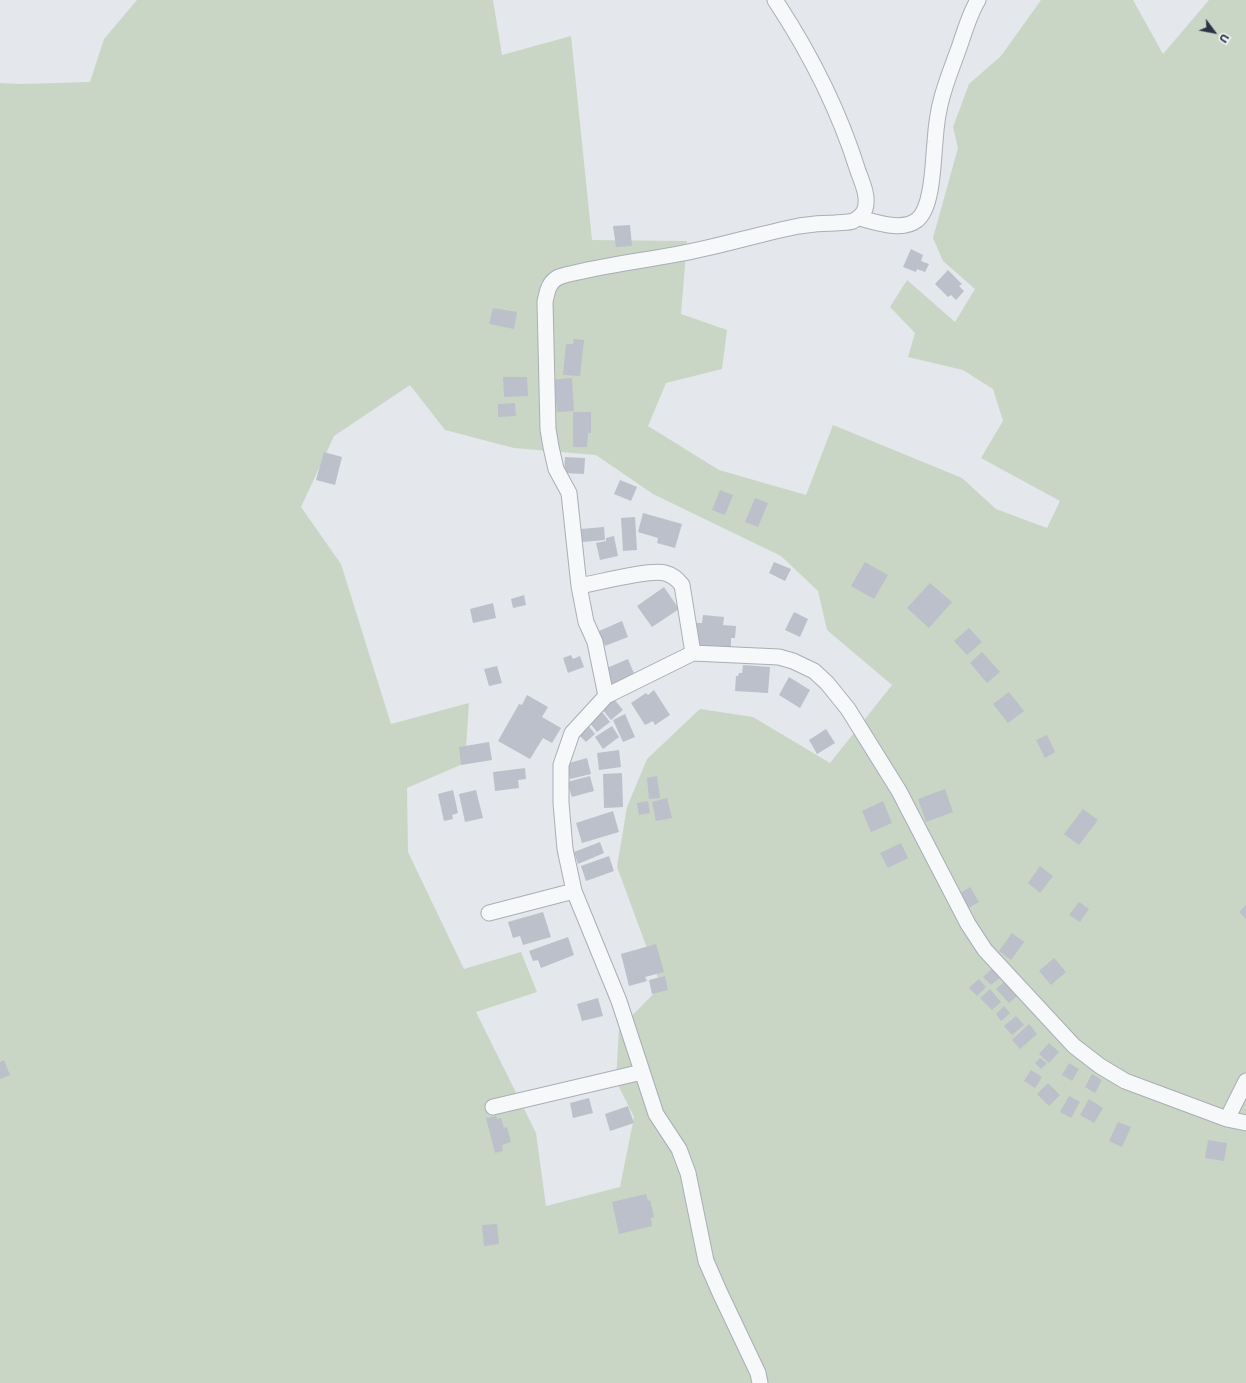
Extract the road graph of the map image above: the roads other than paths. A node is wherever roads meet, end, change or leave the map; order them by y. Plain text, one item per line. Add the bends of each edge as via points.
1 (775, 0) edge
2 (978, 0) edge
3 (859, 218) junction
4 (579, 586) junction
5 (693, 653) junction
6 (606, 696) junction
7 (574, 891) junction
8 (489, 913) dead end
9 (642, 1072) junction
10 (1246, 1081) edge
11 (493, 1107) dead end
12 (1227, 1119) junction
13 (1246, 1123) edge
14 (760, 1383) edge

1 - 3 street via 794,28 820,76 842,126 866,199 866,207
2 - 3 street via 942,96 934,171 926,208 918,220 906,226
3 - 4 street via 851,222 801,226 764,233 678,254 558,277 552,282 545,302 548,429 556,470 569,493
4 - 5 street via 645,574 664,573 675,578 682,585
4 - 6 street via 586,622 595,642
5 - 6 street
5 - 12 street via 779,657 806,666 821,676 848,709 900,792 955,901 985,950 1074,1046 1100,1066 1125,1081
6 - 7 street via 572,733 561,765 565,849
7 - 8 street
7 - 9 street via 611,978
9 - 11 street
9 - 14 street via 656,1114 679,1149 688,1173 706,1261 758,1373
10 - 12 street
12 - 13 street

